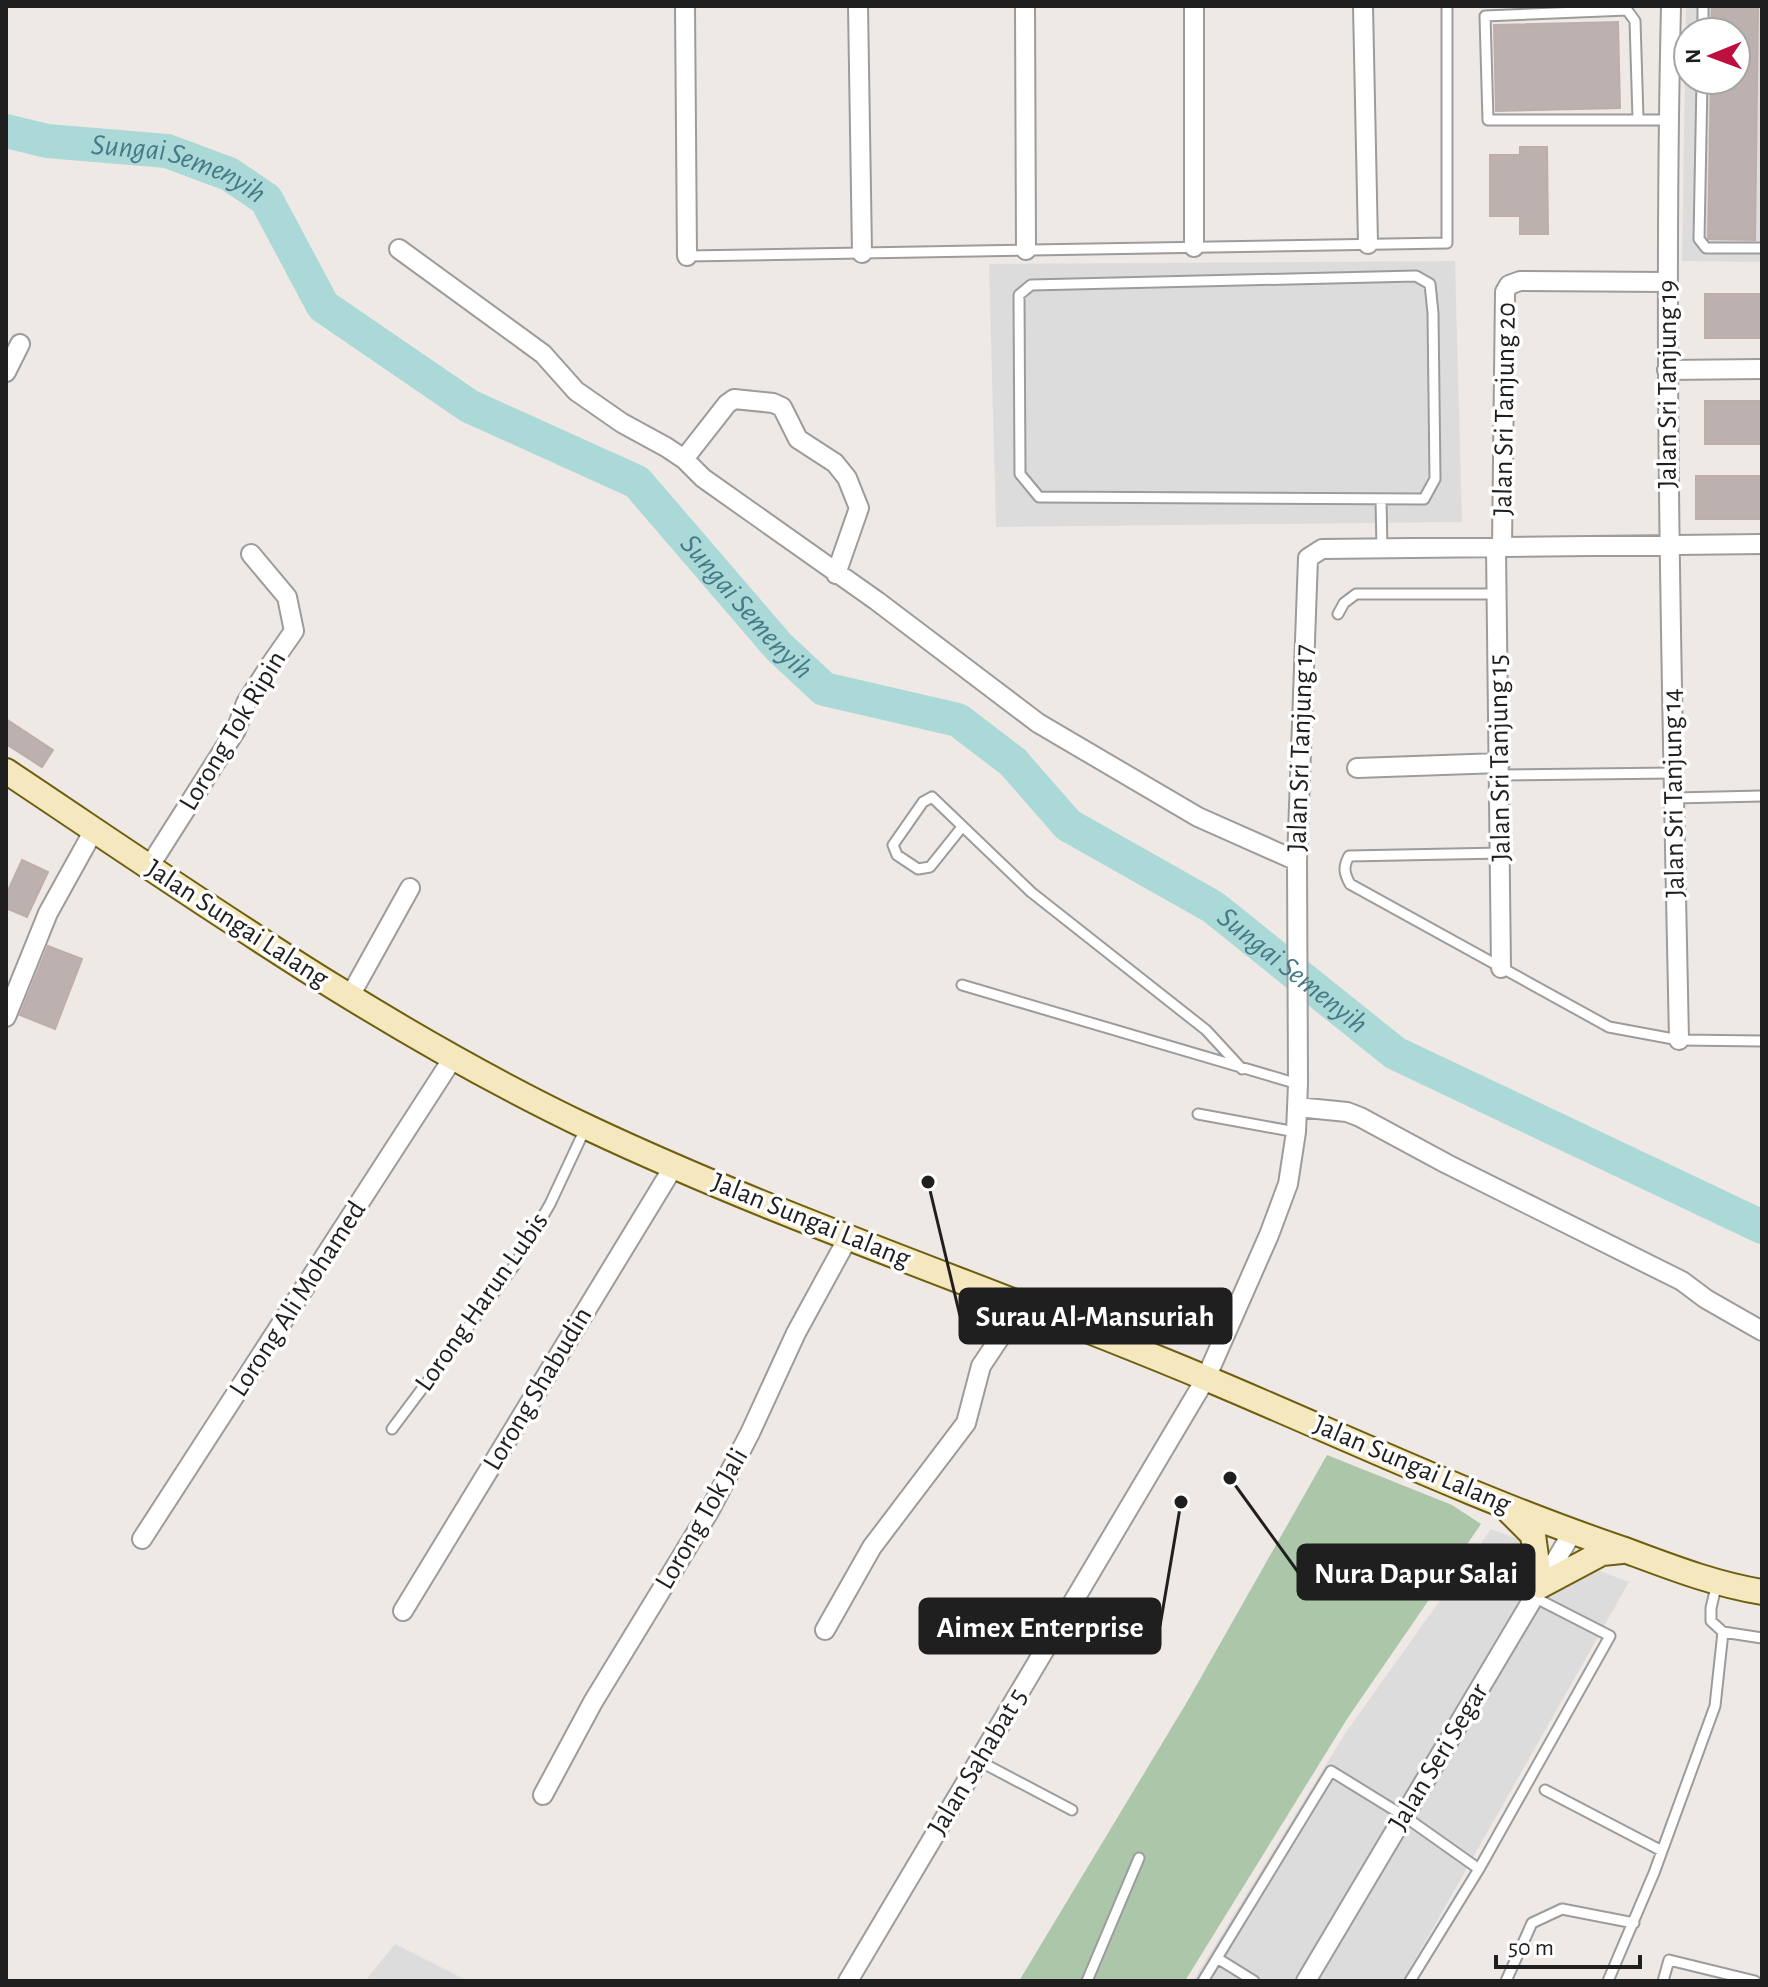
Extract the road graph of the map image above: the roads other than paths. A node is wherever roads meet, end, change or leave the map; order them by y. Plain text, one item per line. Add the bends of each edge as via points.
1 (685, 6) edge
2 (858, 6) edge
3 (1025, 6) edge
4 (1194, 6) edge
5 (1363, 6) edge
6 (1447, 6) edge
7 (1671, 6) edge
8 (1702, 96) edge
9 (1638, 118) junction
10 (1669, 120) junction
11 (1368, 244) junction
12 (1194, 247) junction
13 (1762, 248) edge
14 (399, 249) dead end
15 (1026, 250) junction
16 (862, 253) junction
17 (687, 256) joint
18 (1667, 282) junction
19 (20, 344) dead end
20 (1762, 369) edge
21 (1667, 370) junction
22 (6, 372) edge
23 (684, 459) junction
24 (1381, 499) junction
25 (1762, 544) edge
26 (1668, 545) junction
27 (1499, 548) junction
28 (1382, 549) junction
29 (251, 554) dead end
30 (836, 574) junction
31 (1497, 594) junction
32 (1338, 614) dead end
33 (1357, 768) dead end
34 (1500, 769) junction
35 (6, 771) edge
36 (1673, 773) junction
37 (1762, 796) edge
38 (1674, 798) junction
39 (962, 827) junction
40 (94, 830) junction
41 (1502, 853) junction
42 (1297, 861) junction
43 (149, 867) junction
44 (410, 888) dead end
45 (1501, 968) junction
46 (962, 985) dead end
47 (350, 996) junction
48 (6, 1017) edge
49 (1679, 1040) junction
50 (1762, 1041) edge
51 (453, 1058) junction
52 (1242, 1069) junction
53 (1298, 1084) junction
54 (1297, 1107) junction
55 (1198, 1114) dead end
56 (587, 1127) junction
57 (1296, 1132) junction
58 (674, 1166) junction
59 (849, 1236) junction
60 (1015, 1302) junction
61 (1762, 1331) edge
62 (1206, 1378) junction
63 (392, 1429) dead end
64 (1500, 1503) junction
65 (1572, 1533) junction
66 (142, 1539) dead end
67 (1624, 1550) junction
68 (1479, 1569) dead end
69 (1717, 1583) junction
70 (1538, 1591) junction
71 (1762, 1592) edge
72 (403, 1611) dead end
73 (825, 1630) dead end
74 (1723, 1632) junction
75 (1762, 1638) edge
76 (979, 1761) junction
77 (1545, 1790) dead end
78 (543, 1795) dead end
79 (1072, 1810) dead end
80 (1404, 1816) junction
81 (1662, 1851) junction
82 (1139, 1858) dead end
83 (1479, 1869) junction
84 (1634, 1923) junction
85 (1217, 1958) junction
86 (848, 1981) edge
87 (1087, 1981) edge
88 (1203, 1981) edge
89 (1254, 1981) edge
90 (1306, 1981) edge
91 (1410, 1981) edge
92 (1506, 1981) edge
93 (1608, 1981) edge
94 (1663, 1981) edge
95 (1755, 1981) edge

1 - 17 street
2 - 16 street
3 - 15 street
4 - 12 street
5 - 11 street
6 - 11 lane via 1447,243
7 - 10 street, Jalan Sri Tanjung 19
8 - 13 lane via 1699,239 1706,248
9 - 9 lane via 1488,120 1485,16 1627,10 1635,21
9 - 10 lane
10 - 18 street, Jalan Sri Tanjung 19
11 - 12 lane
12 - 15 lane
14 - 23 street via 543,354 576,391
15 - 16 lane
16 - 17 lane
18 - 21 street, Jalan Sri Tanjung 19
18 - 27 street, Jalan Sri Tanjung 20 via 1509,285
19 - 22 street
20 - 21 street
21 - 26 street, Jalan Sri Tanjung 19
23 - 30 street
23 - 30 street via 734,399 782,407 798,439 835,463 847,478 859,508
24 - 24 lane via 1039,497 1020,474 1019,295 1031,285 1416,276 1430,284 1433,313 1435,479 1424,499
24 - 28 lane
25 - 26 street, Jalan Sri Tanjung 17
26 - 27 street, Jalan Sri Tanjung 17
26 - 36 street, Jalan Sri Tanjung 14
27 - 28 street, Jalan Sri Tanjung 17
27 - 31 street, Jalan Sri Tanjung 15
28 - 42 street, Jalan Sri Tanjung 17 via 1322,549 1308,558
29 - 43 street, Lorong Tok Ripin via 287,597 294,631
30 - 42 street via 1038,723 1198,817
31 - 32 lane, Jalan Sri Tanjung 17 via 1356,594
31 - 34 street, Jalan Sri Tanjung 15
33 - 34 street
34 - 36 lane
34 - 41 street, Jalan Sri Tanjung 15
35 - 40 street, Jalan Sungai Lalang
36 - 38 street, Jalan Sri Tanjung 14
37 - 38 lane
38 - 49 street, Jalan Sri Tanjung 14
39 - 39 lane via 932,797 893,845 897,855 918,869 930,867
39 - 52 lane via 1031,892 1206,1030
40 - 43 street, Jalan Sungai Lalang
40 - 48 street via 48,913
41 - 45 street, Jalan Sri Tanjung 15
41 - 45 lane via 1349,856 1344,865 1350,884
42 - 53 street, Jalan Sri Tanjung 17
43 - 47 street, Jalan Sungai Lalang
44 - 47 street
45 - 49 lane via 1609,1027
46 - 52 lane
47 - 51 street, Jalan Sungai Lalang
49 - 50 lane
51 - 56 street, Jalan Sungai Lalang
51 - 66 street, Lorong Ali Mohamed
52 - 53 lane
53 - 54 street, Jalan Sri Tanjung 17
54 - 57 street, Jalan Sri Tanjung 17
54 - 61 street via 1360,1117 1682,1281
55 - 57 lane
56 - 58 street, Jalan Sungai Lalang
56 - 63 lane, Lorong Harun Lubis via 514,1266
57 - 62 street, Jalan Sri Tanjung 17 via 1288,1184
58 - 59 street, Jalan Sungai Lalang
58 - 72 street, Lorong Shabudin
59 - 60 street, Jalan Sungai Lalang
59 - 78 street, Lorong Tok Jali via 710,1510
60 - 62 street, Jalan Sungai Lalang
60 - 73 street via 981,1366 966,1423 872,1547
62 - 64 street, Jalan Sungai Lalang
62 - 76 street, Jalan Sahabat 5
64 - 65 street, Jalan Sungai Lalang
64 - 70 street via 1533,1535
65 - 67 street, Jalan Sungai Lalang
65 - 70 street, Jalan Seri Segar
67 - 69 street, Jalan Sungai Lalang
67 - 70 street via 1602,1553
68 - 70 lane
69 - 71 street, Jalan Sungai Lalang
69 - 74 lane via 1711,1621
70 - 80 street, Jalan Seri Segar
70 - 83 lane via 1610,1636
74 - 75 lane
74 - 81 lane via 1715,1706
76 - 79 lane
76 - 86 street, Jalan Sahabat 5
77 - 81 lane
80 - 83 lane
80 - 85 lane via 1331,1771
80 - 90 street, Jalan Seri Segar
81 - 84 lane
82 - 87 lane
83 - 91 lane
84 - 92 lane via 1562,1909 1532,1923
84 - 93 lane
85 - 88 lane
85 - 89 lane
94 - 95 lane via 1669,1960

